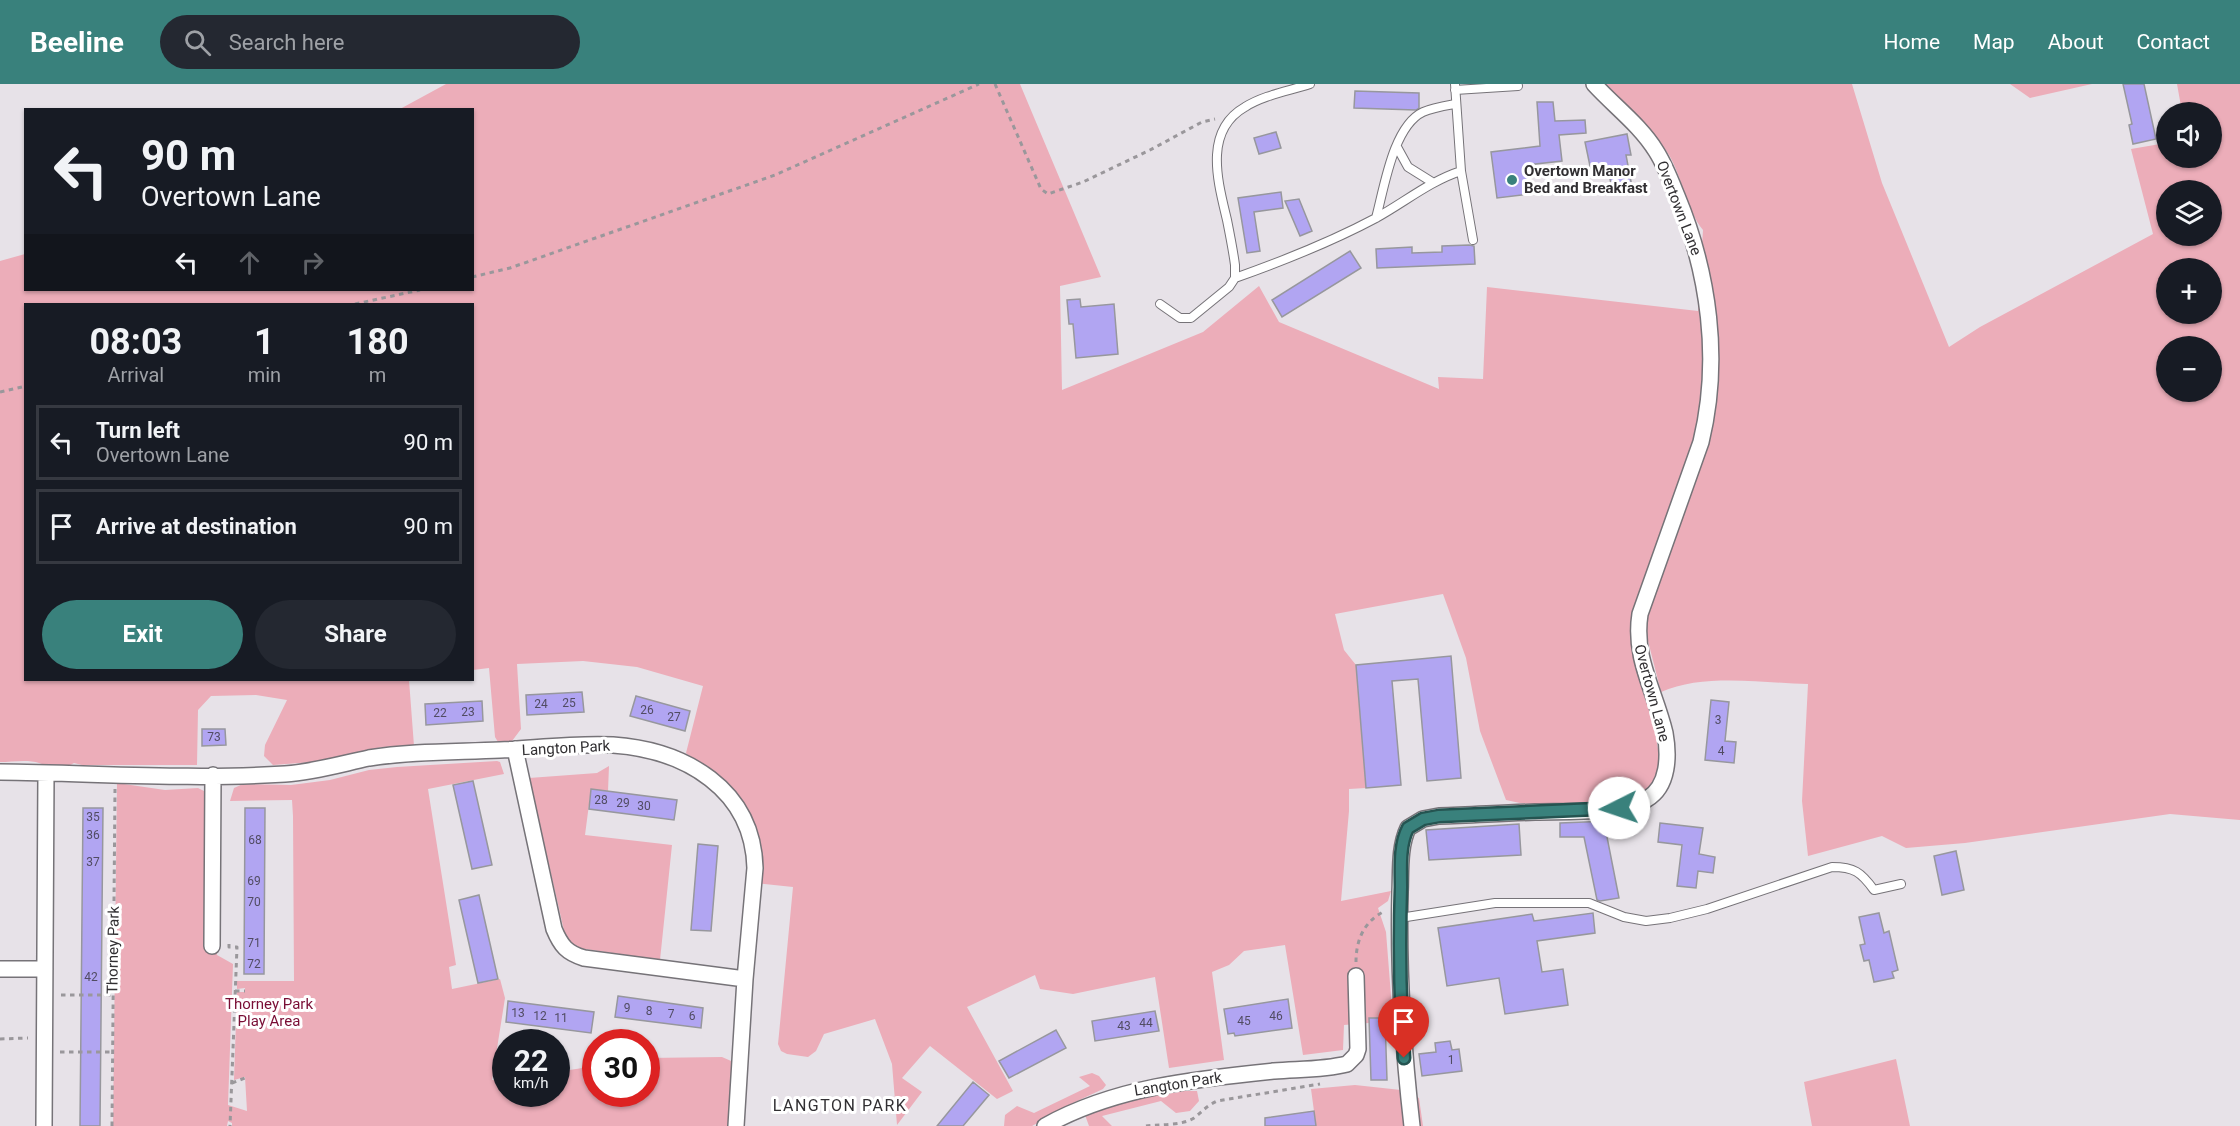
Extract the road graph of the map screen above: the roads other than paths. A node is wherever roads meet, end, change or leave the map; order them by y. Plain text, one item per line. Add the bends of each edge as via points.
1 (1310, 84) edge
2 (1594, 84) edge
3 (1518, 86) dead end
4 (1455, 87) edge
5 (1455, 104) junction
6 (1397, 147) junction
7 (1461, 171) junction
8 (1432, 182) junction
9 (1376, 218) junction
10 (1473, 240) dead end
11 (1235, 278) junction
12 (1160, 304) dead end
13 (515, 749) junction
14 (0, 772) edge
15 (46, 772) junction
16 (213, 775) junction
17 (1901, 884) dead end
18 (1400, 912) junction
19 (212, 946) dead end
20 (0, 969) edge
21 (45, 969) junction
22 (1356, 976) road end
23 (745, 979) junction
24 (44, 1126) edge
25 (736, 1126) edge
26 (1045, 1126) edge
27 (1412, 1126) edge

1 - 11 lane via 1244,107 1223,130 1216,172
2 - 18 street, Overtown Lane via 1646,138 1664,165 1698,255 1708,313 1711,376 1701,442 1638,627 1640,654 1667,746 1665,773 1652,795 1625,807 1439,816 1414,823 1404,836
3 - 4 lane
4 - 5 lane
5 - 6 lane via 1423,112 1405,130
5 - 7 lane
6 - 8 lane via 1408,167
6 - 9 lane
7 - 8 lane
7 - 10 lane
8 - 9 lane
9 - 11 lane
11 - 12 lane via 1217,299 1191,318 1180,318
13 - 16 street via 369,758 303,773
13 - 23 street, Langton Park via 554,929 563,948 584,958
13 - 23 street, Langton Park via 586,745 636,748 680,761 718,784 740,809 755,849
14 - 15 street
15 - 16 street
15 - 21 street
16 - 19 street
17 - 18 lane via 1874,890 1863,875 1846,867 1832,867 1707,909 1646,921 1589,903 1495,903
18 - 27 street, Overtown Lane via 1401,1013
20 - 21 street
21 - 24 street
22 - 26 street, Langton Park via 1358,1037 1356,1055 1347,1064 1145,1088 1090,1104
23 - 25 street, Langton Park

